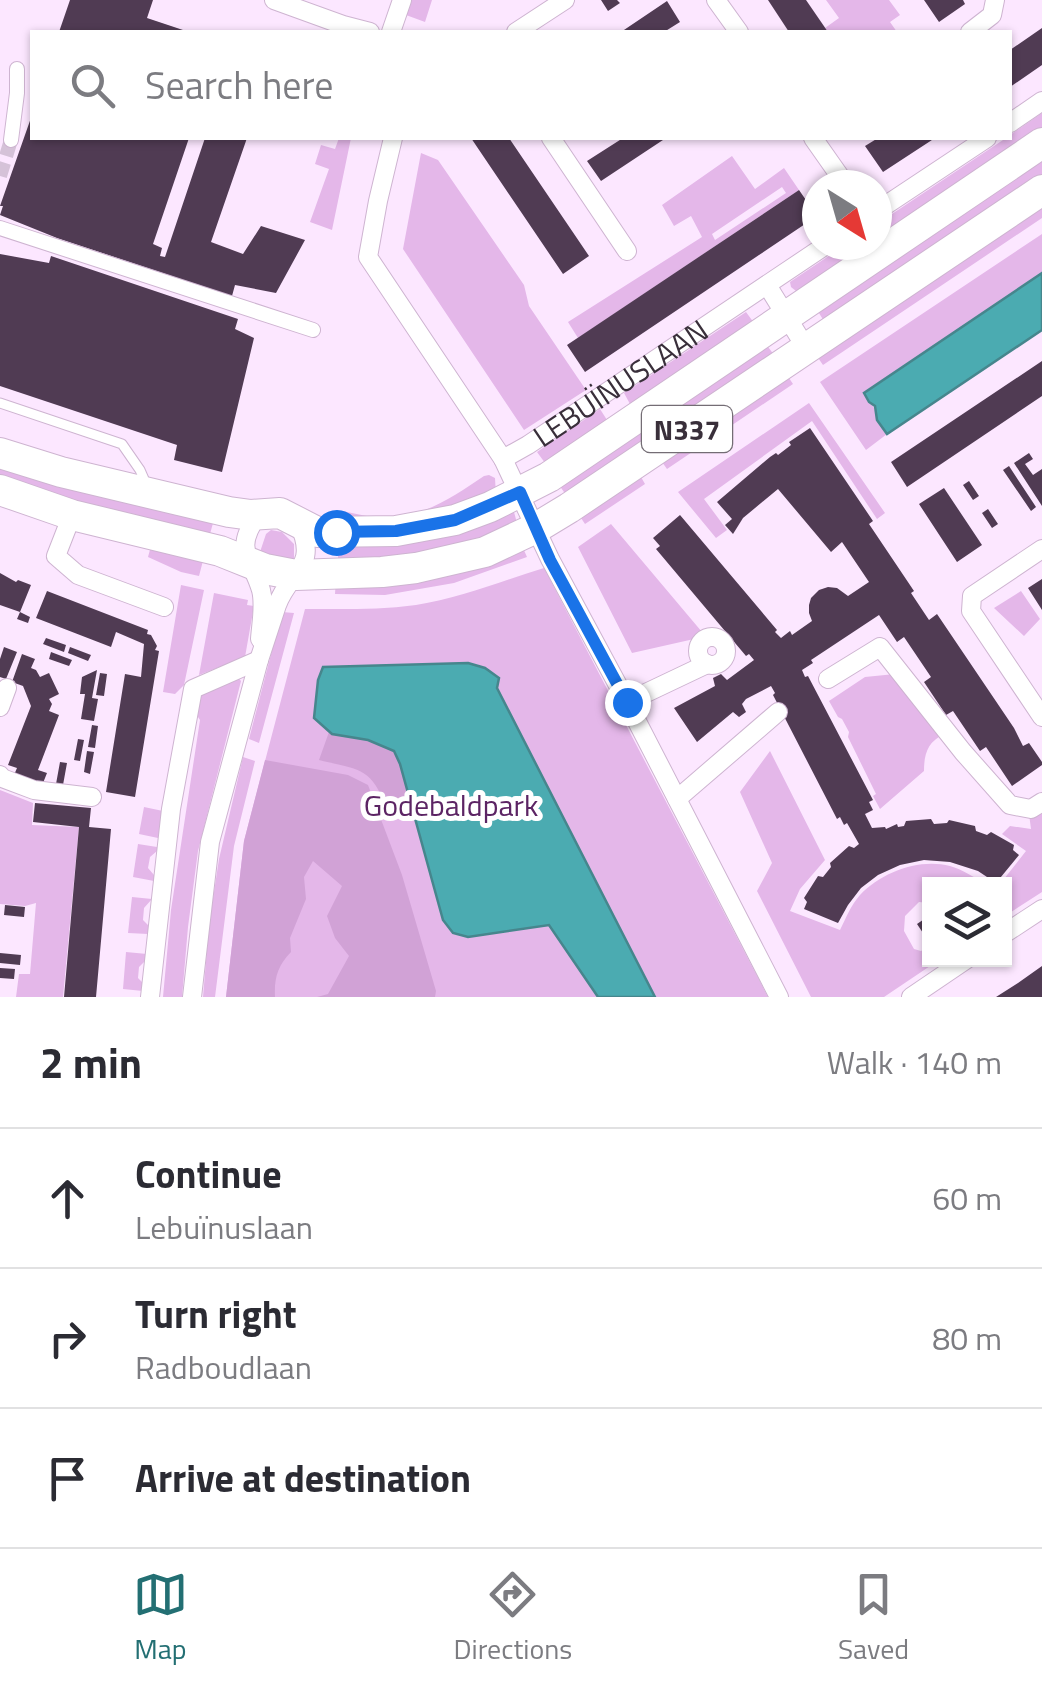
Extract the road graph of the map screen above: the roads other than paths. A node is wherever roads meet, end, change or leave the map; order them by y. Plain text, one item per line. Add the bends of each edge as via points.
1 (274, 0) edge
2 (402, 0) edge
3 (564, 0) edge
4 (716, 0) edge
5 (995, 0) edge
6 (362, 30) edge
7 (392, 30) edge
8 (519, 30) edge
9 (738, 30) edge
10 (973, 30) edge
11 (16, 69) dead end
12 (1042, 102) edge
13 (1012, 122) edge
14 (11, 140) tunnel mouth
15 (393, 140) edge
16 (552, 140) edge
17 (815, 140) edge
18 (985, 140) edge
19 (1042, 143) edge
20 (836, 170) edge
21 (1042, 190) edge
22 (892, 201) edge
23 (0, 228) edge
24 (628, 251) dead end
25 (804, 260) edge
26 (768, 284) junction
27 (786, 314) junction
28 (312, 330) dead end
29 (806, 348) junction
30 (0, 404) edge
31 (0, 453) edge
32 (504, 459) junction
33 (0, 490) edge
34 (149, 492) junction
35 (520, 492) junction
36 (243, 513) junction
37 (72, 514) junction
38 (299, 524) junction
39 (536, 528) junction
40 (1042, 549) edge
41 (234, 556) junction
42 (296, 574) junction
43 (164, 607) dead end
44 (260, 660) junction
45 (707, 664) dead end
46 (828, 679) dead end
47 (7, 688) dead end
48 (627, 702) junction
49 (0, 706) edge
50 (778, 712) dead end
51 (1042, 717) edge
52 (0, 774) edge
53 (92, 796) dead end
54 (678, 800) junction
55 (1042, 802) edge
56 (1042, 909) edge
57 (1012, 929) edge
58 (956, 967) edge
59 (150, 997) edge
60 (192, 997) edge
61 (779, 997) edge
62 (911, 997) edge

1 - 6 street
2 - 7 street
3 - 8 street
4 - 9 street
5 - 10 street via 992,16
11 - 14 street
12 - 13 street
15 - 32 street via 368,257
16 - 24 street
17 - 20 street
18 - 22 street
19 - 27 main road, LEBUÏNUSLAAN / N337
21 - 29 main road, N337
23 - 28 street
25 - 26 street, LEBUÏNUSLAAN
26 - 27 street
26 - 32 street, LEBUÏNUSLAAN
27 - 29 street
27 - 35 main road, LEBUÏNUSLAAN / N337
29 - 39 main road, N337
30 - 34 lane via 122,444
31 - 34 main road, N337
32 - 35 street, LEBUÏNUSLAAN
33 - 37 main road, N337
34 - 36 main road, N337
35 - 38 main road, LEBUÏNUSLAAN / N337 via 455,520 396,531 317,532
35 - 39 street
36 - 38 main road, LEBUÏNUSLAAN / N337 via 280,513
36 - 41 street via 249,527
37 - 41 main road, N337
37 - 43 street via 56,556 78,575
38 - 42 street via 307,549
39 - 42 main road, N337 via 485,552 416,568
39 - 48 street
40 - 51 street via 972,596 971,612
41 - 42 main road, N337
41 - 44 street via 262,594
42 - 44 street via 280,597
44 - 59 street via 193,688 171,809
44 - 60 street via 210,842
45 - 48 street
46 - 55 street via 880,647 961,760 1010,805 1031,809
47 - 49 street
48 - 54 street
50 - 54 street
52 - 53 street via 19,786
54 - 61 street
56 - 57 street
58 - 62 street

